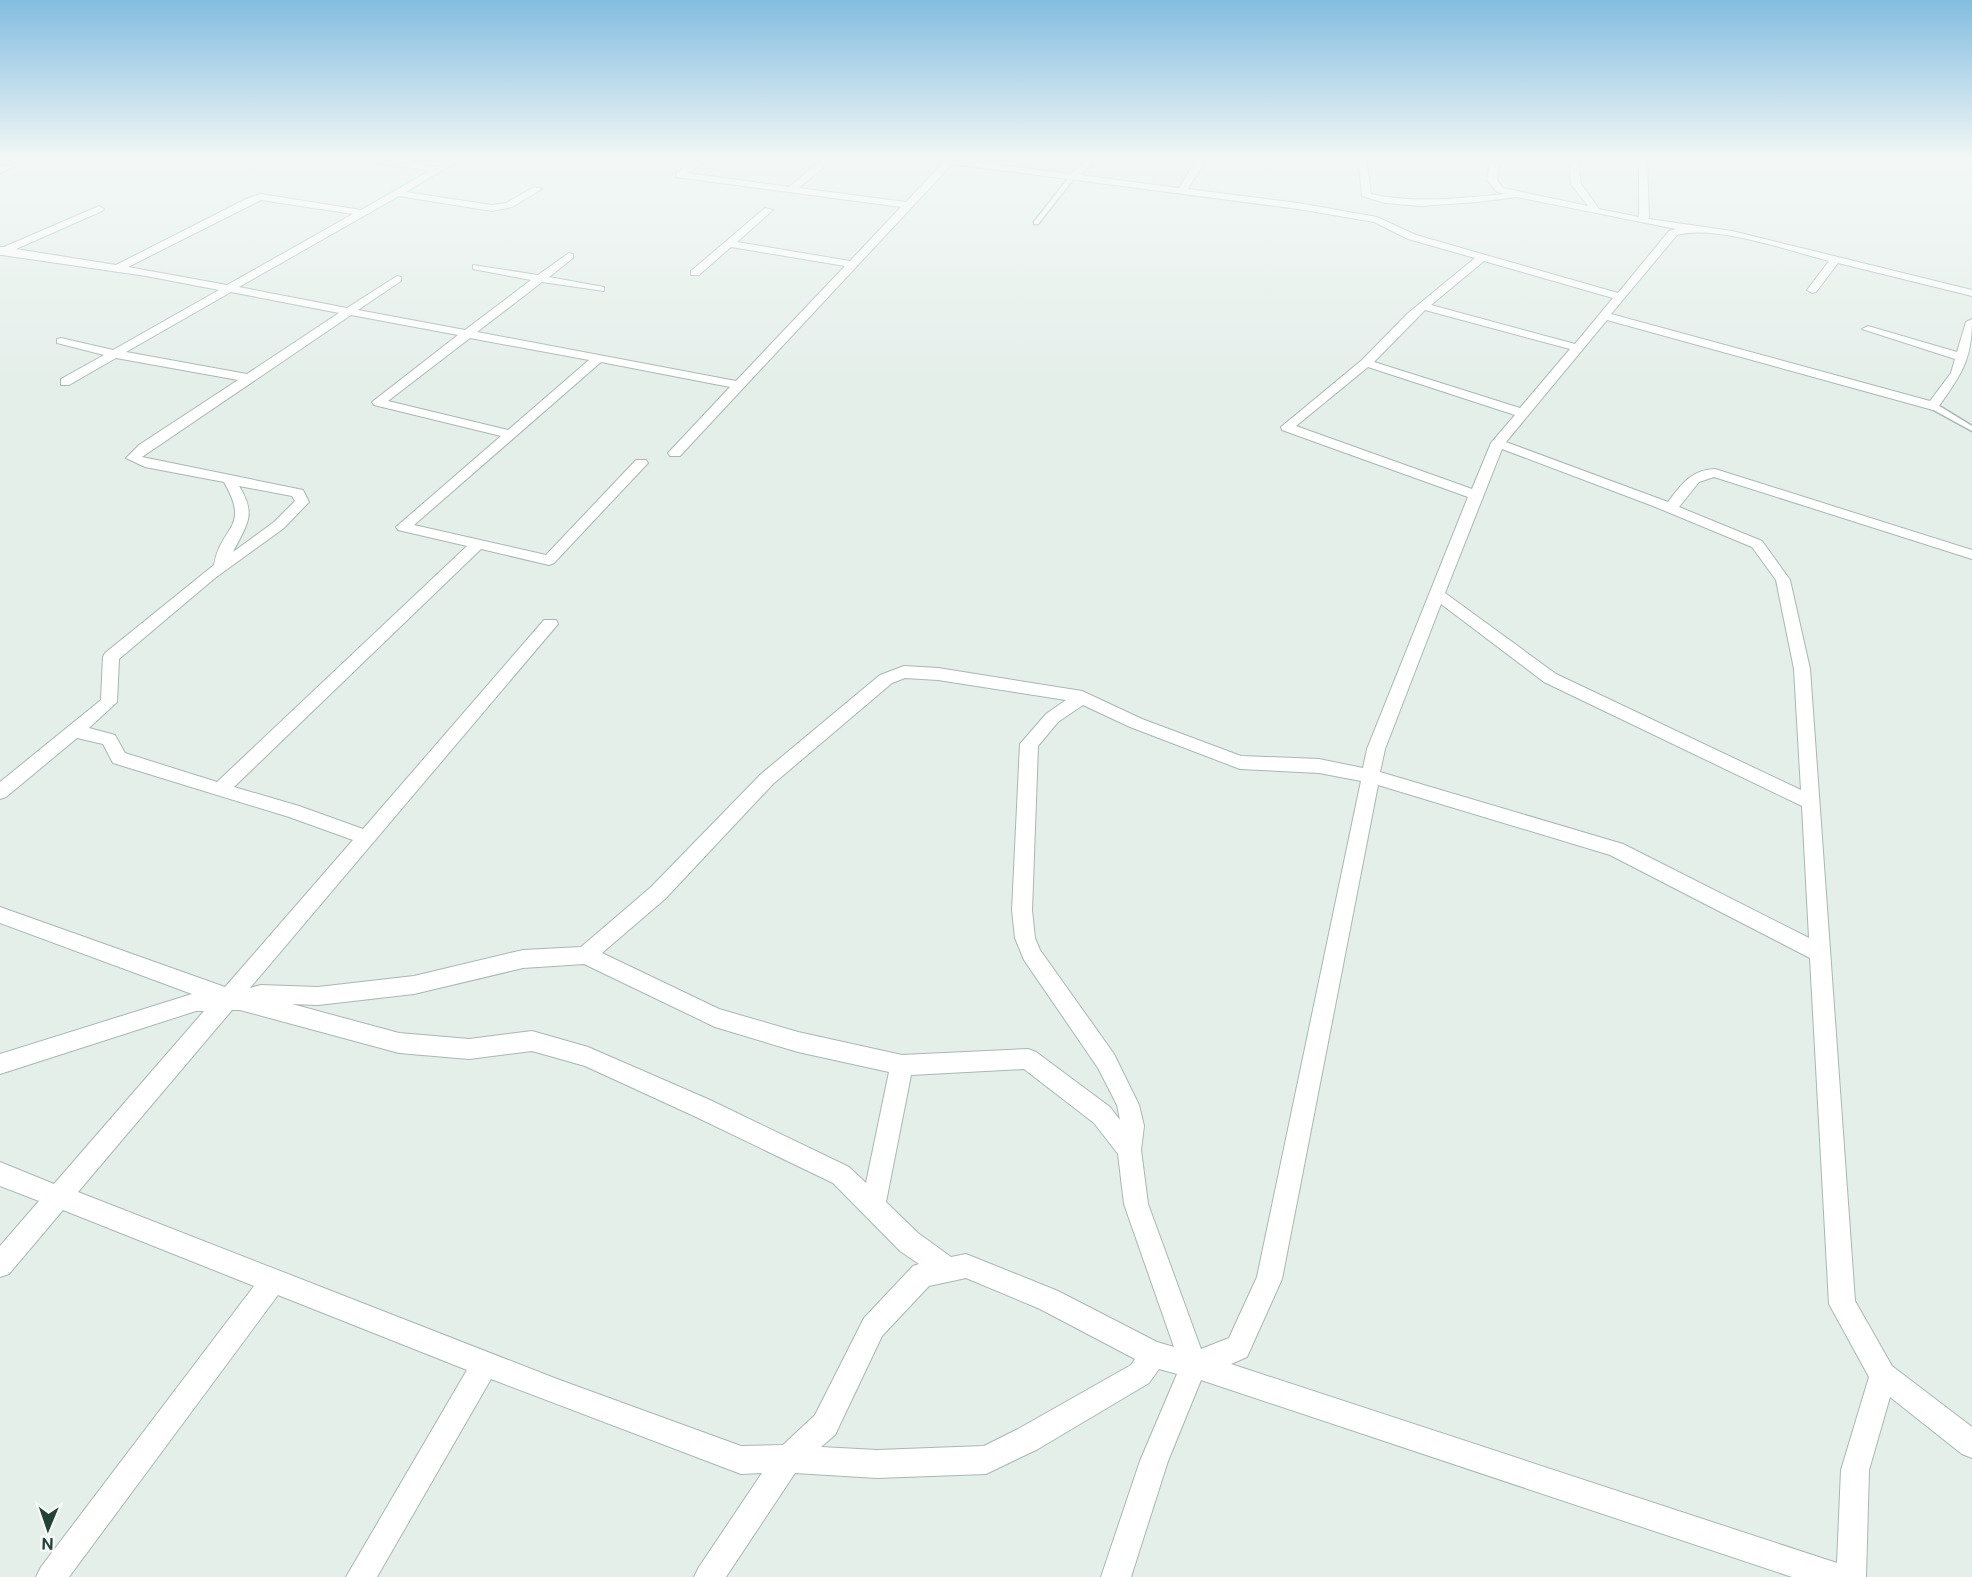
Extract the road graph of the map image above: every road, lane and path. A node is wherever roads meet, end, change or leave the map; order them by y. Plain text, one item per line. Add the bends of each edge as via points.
1 (44, 233) edge
2 (187, 233) edge
3 (327, 233) edge
4 (743, 233) edge
5 (882, 233) edge
6 (1404, 233) edge
7 (1675, 233) edge
8 (1723, 233) edge
9 (730, 244) junction
10 (1, 251) edge
11 (569, 256) dead end
12 (1483, 257) junction
13 (1834, 260) junction
14 (852, 264) junction
15 (477, 267) dead end
16 (116, 269) junction
17 (696, 273) dead end
18 (540, 278) junction
19 (397, 279) dead end
20 (229, 288) junction
21 (600, 289) dead end
22 (1812, 290) dead end
23 (1972, 293) edge
24 (1621, 297) junction
25 (1423, 306) junction
26 (349, 311) junction
27 (1606, 316) junction
28 (1972, 322) edge
29 (1868, 329) dead end
30 (469, 334) junction
31 (61, 341) dead end
32 (1578, 348) junction
33 (115, 354) junction
34 (1962, 357) junction
35 (598, 358) junction
36 (1366, 363) junction
37 (248, 378) junction
38 (65, 382) dead end
39 (738, 385) junction
40 (1933, 406) junction
41 (1523, 413) junction
42 (1972, 429) edge
43 (511, 434) junction
44 (1498, 443) junction
45 (675, 453) dead end
46 (641, 463) dead end
47 (228, 478) junction
48 (1476, 495) junction
49 (1671, 508) junction
50 (478, 544) junction
51 (1972, 555) edge
52 (221, 567) junction
53 (1437, 594) junction
54 (549, 624) dead end
55 (1082, 697) junction
56 (74, 731) junction
57 (1370, 776) junction
58 (220, 790) junction
59 (0, 792) edge
60 (1811, 803) junction
61 (367, 838) junction
62 (0, 915) edge
63 (1821, 954) junction
64 (586, 955) junction
65 (230, 1001) junction
66 (0, 1064) edge
67 (902, 1065) junction
68 (1129, 1150) junction
69 (0, 1174) edge
70 (58, 1198) junction
71 (873, 1206) junction
72 (0, 1265) edge
73 (948, 1270) junction
74 (273, 1282) junction
75 (1153, 1354) junction
76 (485, 1364) junction
77 (1194, 1365) junction
78 (1883, 1376) junction
79 (1972, 1444) edge
80 (788, 1459) junction
81 (51, 1577) edge
82 (362, 1577) edge
83 (709, 1577) edge
84 (1116, 1577) edge
85 (1836, 1577) edge
86 (1851, 1577) edge

1 - 10 street
2 - 16 street
3 - 20 street
4 - 9 street
5 - 14 street
6 - 12 street
7 - 24 street
8 - 13 street
9 - 14 street
9 - 17 street
10 - 16 street
11 - 18 street
12 - 24 street
12 - 25 street
13 - 22 street
13 - 23 street
14 - 39 street
15 - 18 street
16 - 20 street
18 - 21 street
18 - 30 street
19 - 26 street
20 - 26 street
20 - 33 street
24 - 27 street
25 - 32 street
25 - 36 street
26 - 30 street
26 - 37 street
27 - 32 street
27 - 40 street
28 - 34 street
29 - 34 street
30 - 35 street
30 - 43 street via 378,402
31 - 33 street
32 - 41 street
33 - 37 street
33 - 38 street
34 - 40 street via 1957,373
35 - 39 street
35 - 43 street
36 - 41 street
36 - 48 street via 1287,427
37 - 47 street via 133,458
39 - 45 street
40 - 42 lane
41 - 44 street
43 - 50 street via 403,527
44 - 48 street
44 - 49 street
46 - 50 street via 549,560
47 - 52 street via 242,505 242,523 222,556
47 - 52 street via 298,493 302,502 279,525
48 - 53 street
49 - 51 street via 1695,478 1702,473 1715,474
49 - 60 street via 1757,544 1783,580 1802,669
50 - 58 street
52 - 56 street via 111,657 109,702
53 - 57 street via 1376,749
53 - 60 street via 1550,678
54 - 61 street
55 - 57 street via 1136,723 1240,762 1319,766
55 - 64 street via 938,674 904,672 886,679 767,779 658,893
55 - 68 street via 1052,718 1029,744 1022,910 1031,954 1125,1095 1132,1122
56 - 58 street via 109,739 119,758
56 - 59 street
57 - 63 street via 1616,849
57 - 77 street via 1269,1279 1238,1348
58 - 61 street
60 - 63 street
61 - 65 street
62 - 65 street
63 - 78 street via 1842,1304
64 - 65 street via 523,959 414,985 318,996 261,994
64 - 67 street via 715,1017 798,1042
65 - 66 street via 196,1002 165,1010
65 - 70 street
65 - 71 street via 399,1043 469,1049 532,1041 588,1058 841,1175
67 - 68 street via 1028,1059 1102,1115
67 - 71 street
68 - 77 street via 1136,1204
69 - 70 street
70 - 72 street
70 - 74 street
71 - 73 street via 909,1242
73 - 75 street via 966,1266
73 - 80 street via 922,1275 873,1327 825,1425
74 - 76 street
74 - 81 street
75 - 77 street
75 - 80 street via 1140,1374 986,1460 878,1464
76 - 80 street via 741,1460
76 - 82 street
77 - 84 street via 1154,1461
77 - 85 street
78 - 79 street
78 - 86 street via 1855,1470
80 - 83 street

